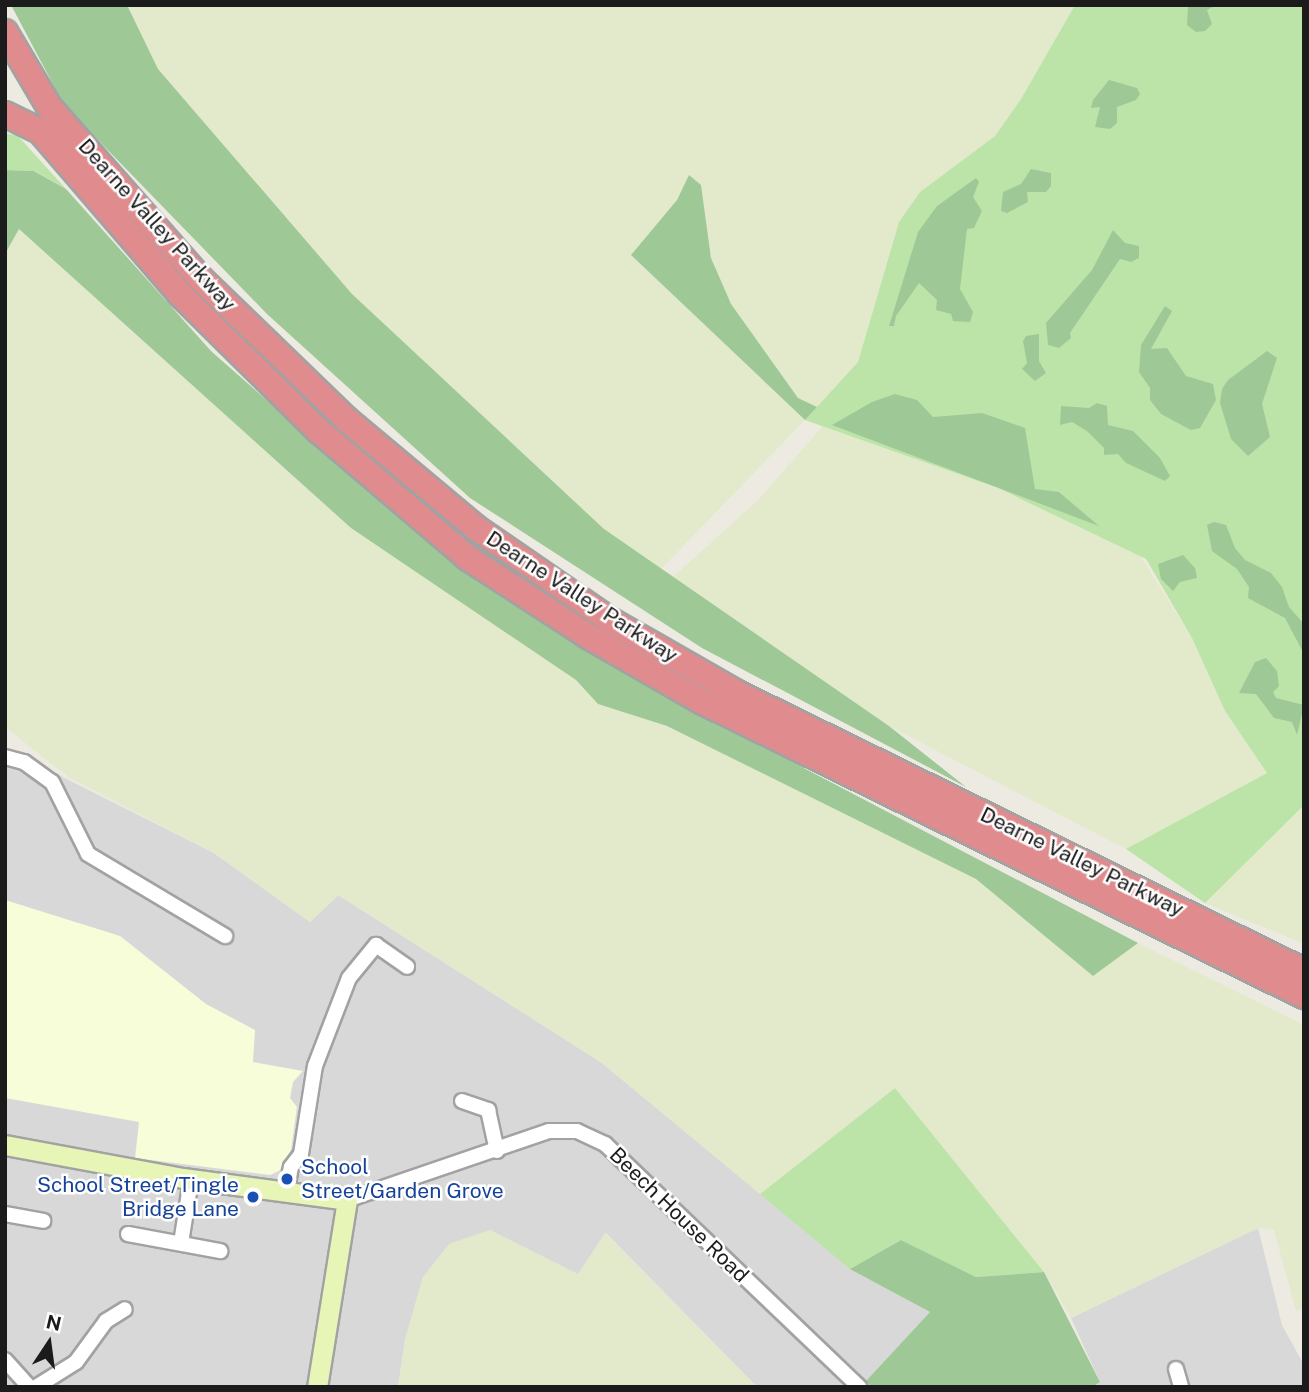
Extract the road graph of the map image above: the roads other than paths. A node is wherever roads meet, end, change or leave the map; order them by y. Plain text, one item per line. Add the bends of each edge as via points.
1 (5, 32) edge
2 (5, 78) edge
3 (5, 114) edge
4 (5, 757) edge
5 (225, 936) dead end
6 (407, 967) dead end
7 (1304, 971) edge
8 (1304, 996) edge
9 (462, 1101) dead end
10 (5, 1145) edge
11 (497, 1151) junction
12 (191, 1180) junction
13 (287, 1191) junction
14 (346, 1200) junction
15 (5, 1213) edge
16 (43, 1221) dead end
17 (128, 1234) dead end
18 (181, 1243) junction
19 (220, 1251) dead end
20 (125, 1309) dead end
21 (5, 1360) edge
22 (1176, 1369) dead end
23 (29, 1387) edge
24 (36, 1387) edge
25 (317, 1387) edge
26 (859, 1387) edge
27 (1181, 1387) edge

1 - 2 highway via 9,62
1 - 7 highway, Dearne Valley Parkway via 50,108 201,279 347,420 476,528 613,622 735,692
3 - 8 highway, Dearne Valley Parkway via 40,131 180,295 319,431 468,558 588,636 703,702
4 - 5 street via 24,762 52,782 88,854
6 - 13 street via 376,945 349,978 315,1066 301,1154 291,1167
9 - 11 street via 488,1110
10 - 12 street
11 - 14 street, Beech House Road
11 - 26 street, Beech House Road via 549,1131 577,1131 605,1144
12 - 13 street
12 - 18 street
13 - 14 street
14 - 25 street
15 - 16 street
17 - 18 street
18 - 19 street
20 - 24 street via 106,1321 76,1362
21 - 23 street
22 - 27 street

